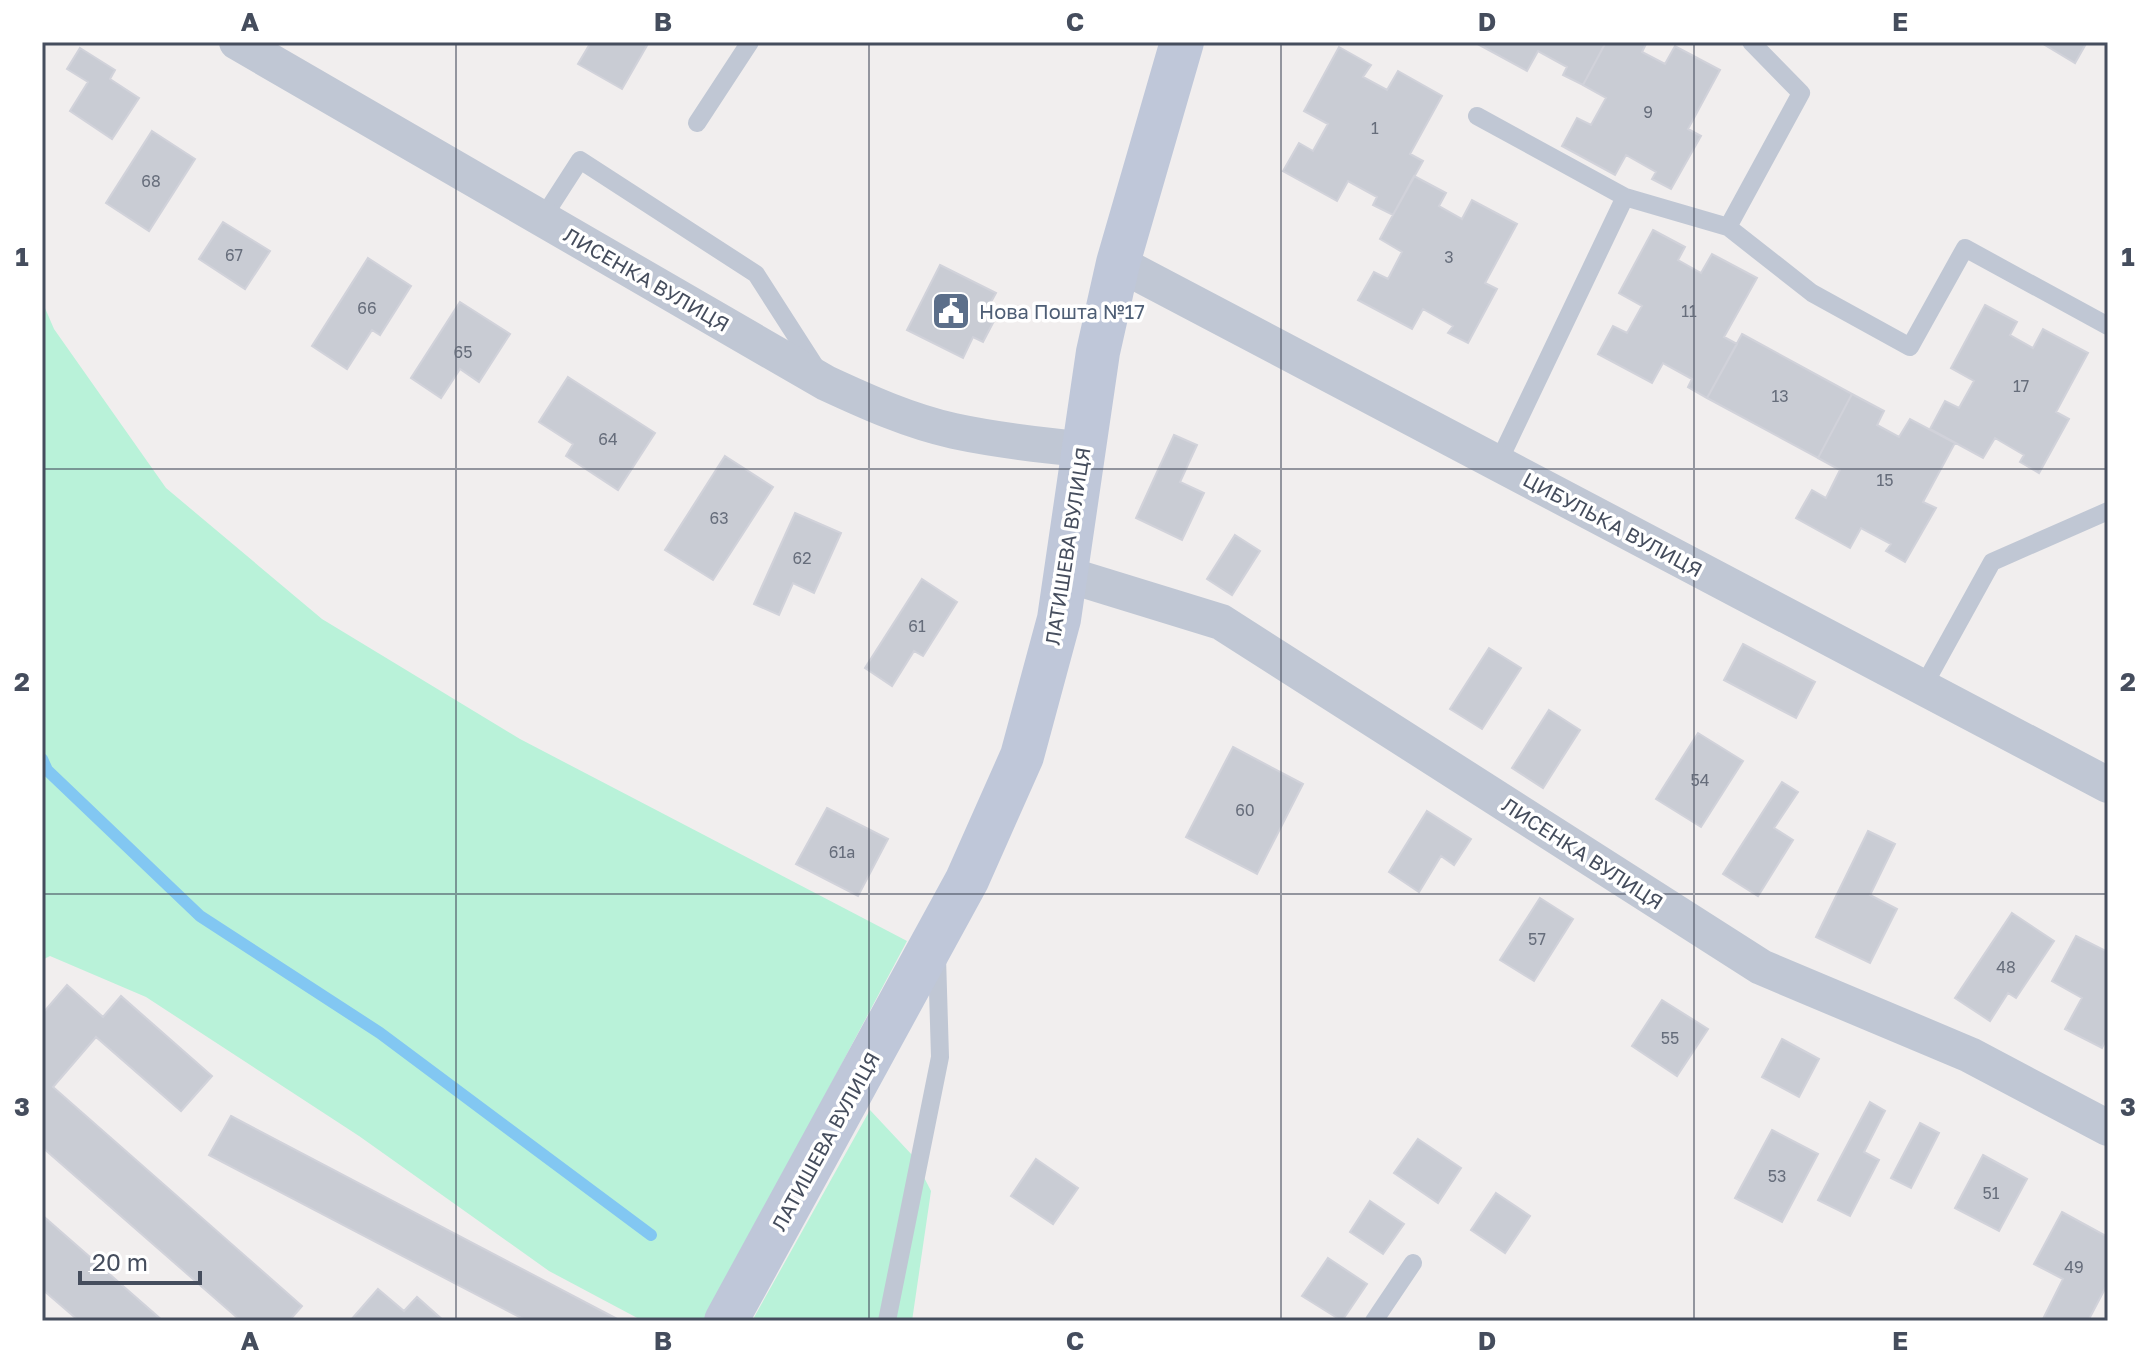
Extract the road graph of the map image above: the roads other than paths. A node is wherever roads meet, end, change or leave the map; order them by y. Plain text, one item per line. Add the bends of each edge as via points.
1 (237, 42) edge
2 (750, 42) edge
3 (1182, 42) edge
4 (1751, 42) edge
5 (1477, 116) dead end
6 (697, 123) dead end
7 (1625, 197) junction
8 (542, 219) junction
9 (1728, 227) junction
10 (1118, 263) junction
11 (2108, 326) edge
12 (826, 383) junction
13 (1082, 449) junction
14 (1498, 463) junction
15 (2108, 511) edge
16 (1065, 574) junction
17 (1923, 687) junction
18 (2108, 785) edge
19 (936, 936) junction
20 (2108, 1128) edge
21 (1413, 1263) dead end
22 (726, 1321) edge
23 (887, 1321) edge
24 (1374, 1321) edge

1 - 8 street, ЛИСЕНКА ВУЛИЦЯ
2 - 6 lane
3 - 10 street, ЛАТИШЕВА ВУЛИЦЯ
4 - 9 lane via 1801,93
5 - 7 lane
7 - 9 lane
7 - 14 lane
8 - 12 street, ЛИСЕНКА ВУЛИЦЯ
8 - 12 lane via 580,160 756,274
9 - 11 lane via 1812,293 1910,347 1965,248
10 - 13 street, ЛАТИШЕВА ВУЛИЦЯ
10 - 14 street, ЦИБУЛЬКА ВУЛИЦЯ
12 - 13 street, ЛИСЕНКА ВУЛИЦЯ via 951,430
13 - 16 street, ЛАТИШЕВА ВУЛИЦЯ
14 - 17 street, ЦИБУЛЬКА ВУЛИЦЯ
15 - 17 lane via 1992,562
16 - 19 street, ЛАТИШЕВА ВУЛИЦЯ via 1059,619 1022,756
16 - 20 street, ЛИСЕНКА ВУЛИЦЯ via 1221,622 1761,967 1970,1055
17 - 18 street, ЦИБУЛЬКА ВУЛИЦЯ
19 - 22 street, ЛАТИШЕВА ВУЛИЦЯ
19 - 23 lane via 940,1057
21 - 24 lane

